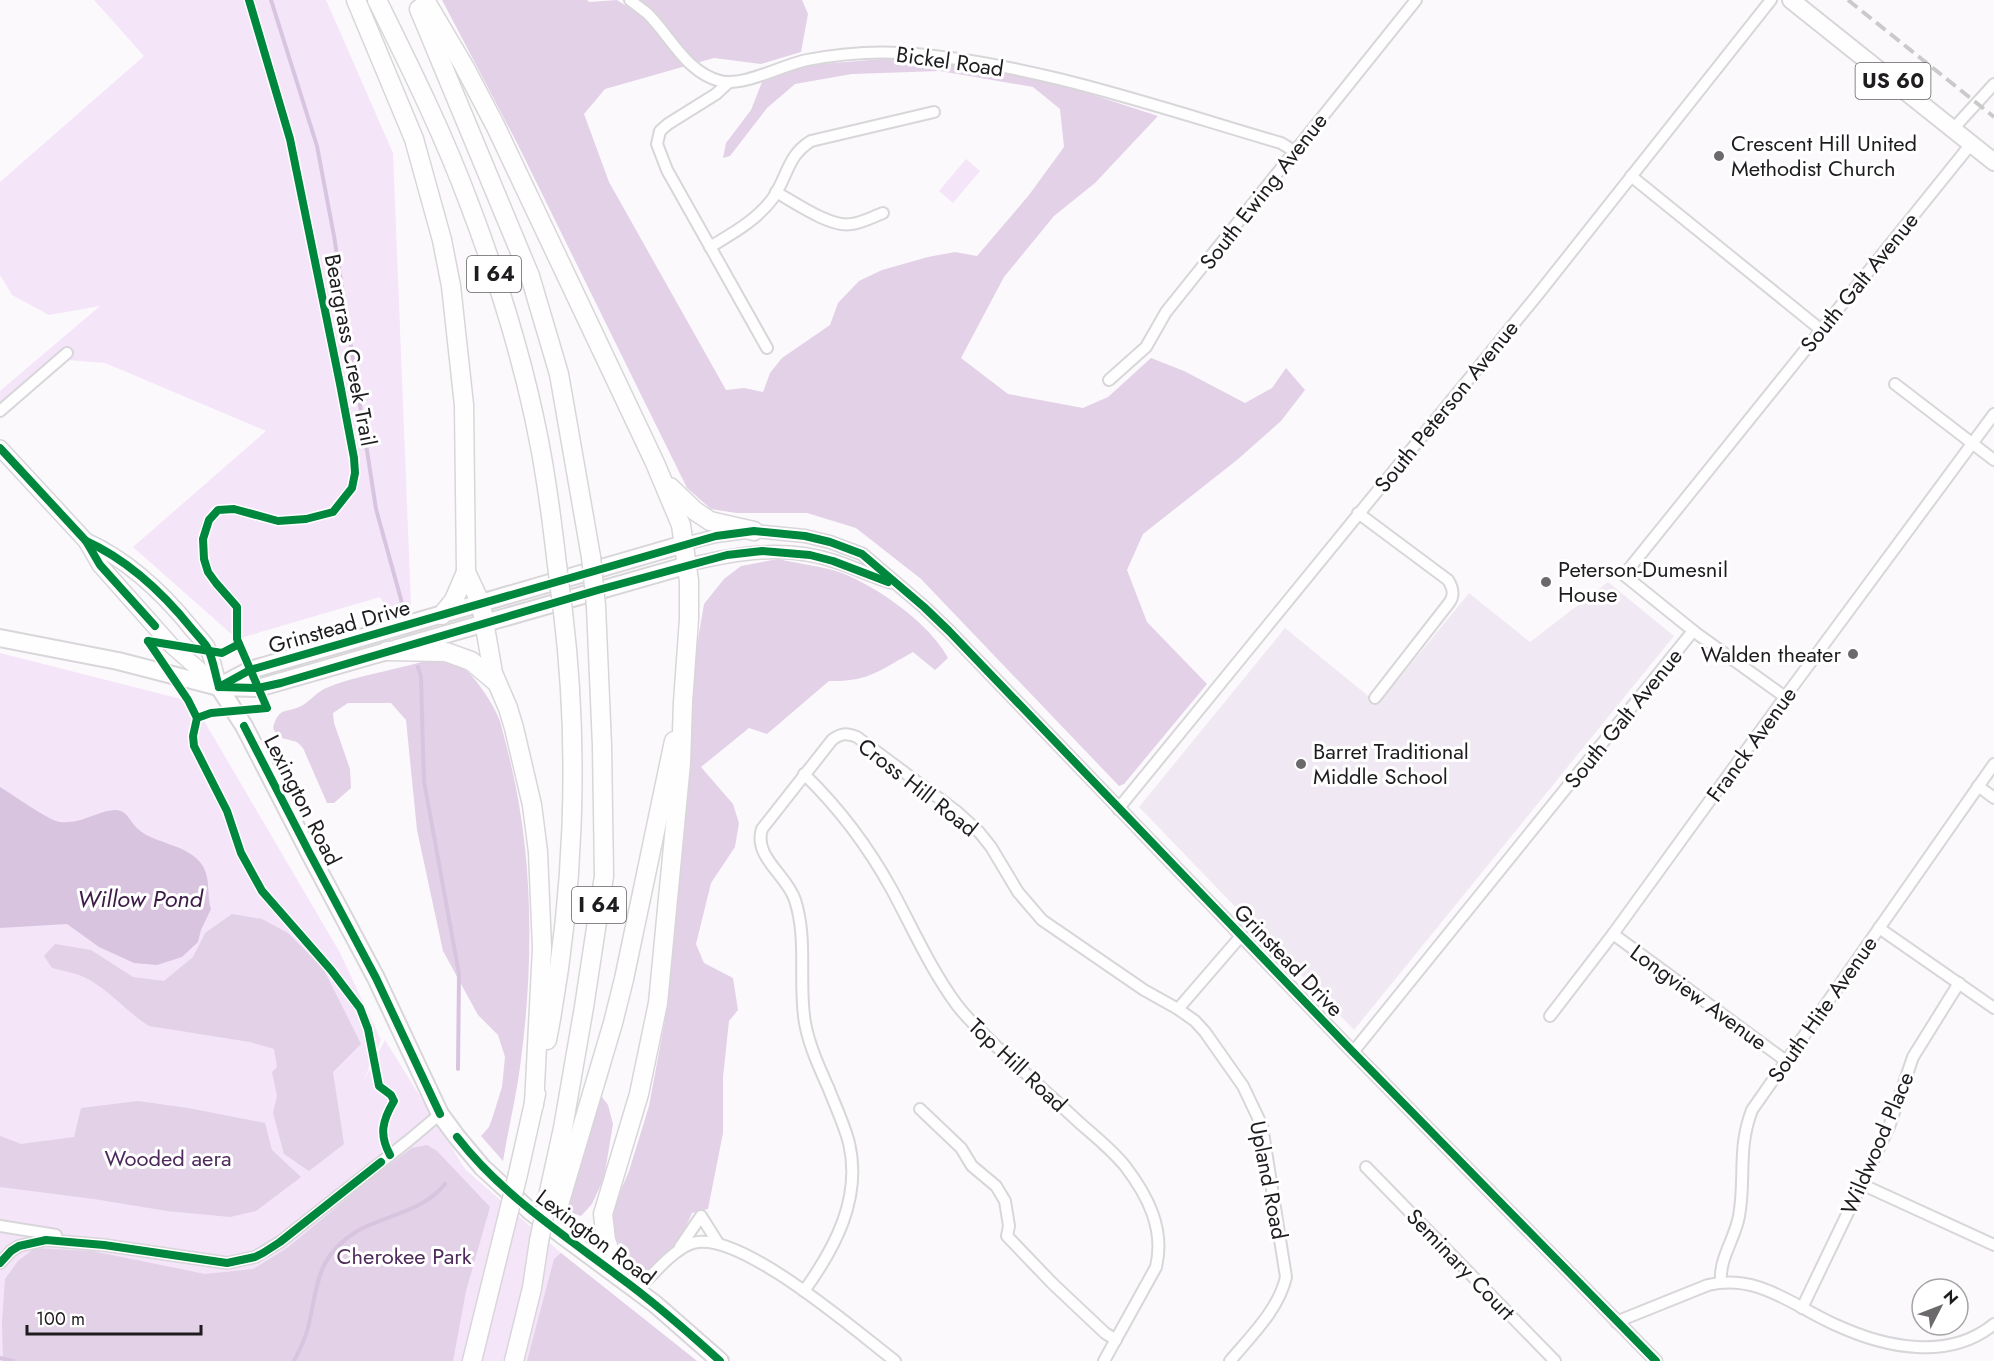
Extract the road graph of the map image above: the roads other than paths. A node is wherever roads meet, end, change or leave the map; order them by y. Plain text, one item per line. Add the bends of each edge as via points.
1 (356, 0) edge
2 (377, 0) edge
3 (416, 0) edge
4 (425, 0) edge
5 (630, 0) edge
6 (1771, 0) edge
7 (1791, 0) edge
8 (1411, 2) edge
9 (729, 82) junction
10 (1994, 84) edge
11 (934, 112) dead end
12 (1953, 129) junction
13 (1971, 144) junction
14 (1294, 151) junction
15 (1994, 162) edge
16 (1631, 176) junction
17 (776, 192) junction
18 (883, 213) dead end
19 (710, 247) junction
20 (1821, 329) junction
21 (767, 348) dead end
22 (67, 353) dead end
23 (1109, 380) dead end
24 (1895, 384) dead end
25 (0, 411) edge
26 (1994, 414) edge
27 (1972, 444) junction
28 (0, 448) edge
29 (1994, 460) edge
30 (662, 479) junction
31 (1358, 513) junction
32 (754, 531) junction
33 (86, 542) junction
34 (684, 544) junction
35 (688, 565) junction
36 (466, 572) junction
37 (897, 585) junction
38 (481, 604) junction
39 (442, 615) junction
40 (484, 623) junction
41 (1693, 631) junction
42 (0, 638) edge
43 (387, 651) junction
44 (496, 682) junction
45 (219, 687) junction
46 (1785, 697) junction
47 (1375, 698) dead end
48 (683, 702) junction
49 (1994, 764) edge
50 (804, 774) junction
51 (1978, 786) junction
52 (1994, 798) edge
53 (1118, 809) junction
54 (1879, 928) junction
55 (1613, 934) junction
56 (1241, 936) junction
57 (1959, 982) junction
58 (1994, 1008) edge
59 (1178, 1009) junction
60 (1550, 1016) dead end
61 (1353, 1052) junction
62 (1786, 1060) junction
63 (534, 1105) junction
64 (920, 1109) dead end
65 (441, 1114) junction
66 (1366, 1167) dead end
67 (1861, 1184) junction
68 (553, 1204) junction
69 (0, 1226) edge
70 (718, 1243) junction
71 (104, 1245) junction
72 (1994, 1245) edge
73 (678, 1251) junction
74 (0, 1263) edge
75 (618, 1275) junction
76 (1721, 1282) junction
77 (637, 1290) junction
78 (804, 1291) junction
79 (1802, 1308) junction
80 (1616, 1322) junction
81 (1994, 1324) edge
82 (1116, 1340) junction
83 (472, 1361) edge
84 (514, 1361) edge
85 (720, 1361) edge
86 (895, 1361) edge
87 (1104, 1361) edge
88 (1230, 1361) edge
89 (1555, 1361) edge
90 (1656, 1361) edge

1 - 36 highway via 414,139 451,286 464,405
2 - 63 highway, I 64, bridge via 442,136 469,203 520,362 547,488 570,684 571,816 562,950
3 - 68 highway, I 64, bridge via 530,276 559,374 591,557 602,746 604,876
4 - 30 highway via 495,125
5 - 9 street via 690,64 719,81
6 - 16 street, South Peterson Avenue
7 - 12 main road, US 60
8 - 14 street, South Ewing Avenue
9 - 14 street, Bickel Road via 832,56 868,52 943,57 1045,76 1281,143
9 - 19 street via 668,124 660,131 657,144 666,170
10 - 12 street
11 - 17 street via 812,141 799,149 789,163
12 - 13 main road, US 60
13 - 15 main road, US 60
13 - 20 street, South Galt Avenue
14 - 23 street, South Ewing Avenue via 1166,312 1146,347
16 - 20 street
16 - 31 street, South Peterson Avenue
17 - 18 street via 841,224
17 - 19 street via 746,225
19 - 21 street
20 - 41 street, South Galt Avenue via 1624,575
22 - 25 street
24 - 27 street
26 - 27 street, Franck Avenue
27 - 29 street
27 - 46 street, Franck Avenue
28 - 33 main road, Lexington Road
30 - 32 highway via 710,520
30 - 34 highway via 679,517
31 - 47 street via 1453,587 1453,598
31 - 53 street, South Peterson Avenue
32 - 34 street, Grinstead Drive
32 - 37 street, Grinstead Drive via 805,536 862,554
33 - 45 main road, Lexington Road via 100,565 171,645
33 - 45 main road, Lexington Road via 125,564 183,618 207,647
34 - 35 highway
34 - 38 main road, Grinstead Drive
35 - 37 street, Grinstead Drive via 728,555 781,552 833,561
35 - 40 main road, Grinstead Drive
35 - 48 highway via 690,595
36 - 38 highway
36 - 39 highway via 454,600
37 - 53 street, Grinstead Drive via 948,631
38 - 39 main road, Grinstead Drive
38 - 40 highway
39 - 45 main road, Grinstead Drive via 250,670
40 - 43 main road, Grinstead Drive
40 - 44 highway
41 - 46 street
41 - 61 street, South Galt Avenue
42 - 45 main road, Grinstead Drive via 118,661
43 - 44 highway via 446,652 471,661
43 - 45 main road, Grinstead Drive via 258,688
44 - 63 highway via 508,708 524,767 538,852 542,948
45 - 65 main road, Lexington Road via 244,726 374,973
46 - 55 street, Franck Avenue
48 - 68 highway via 616,1012
48 - 75 highway via 681,763 657,1003 639,1094 603,1214 606,1240
49 - 51 street, South Hite Avenue
50 - 59 street, Cross Hill Road via 837,736 856,737 979,831 1018,892 1042,920
50 - 78 street, Cross Hill Road via 759,838 764,854 795,901 805,1024 848,1140 852,1174 846,1215 835,1243
50 - 82 street, Top Hill Road via 874,861 937,976 958,1006 1123,1164 1150,1205 1157,1226 1158,1257 1149,1282
51 - 52 street
51 - 54 street, South Hite Avenue
53 - 56 street, Grinstead Drive
54 - 57 street
54 - 62 street, South Hite Avenue
55 - 60 street, Franck Avenue
55 - 62 street, Longview Avenue
56 - 59 street
56 - 61 street, Grinstead Drive
57 - 58 street
57 - 67 street, Wildwood Place via 1913,1056 1889,1127
59 - 88 street, Upland Road via 1205,1032 1255,1109 1266,1144 1284,1260 1286,1277 1281,1294
61 - 80 street, Grinstead Drive
62 - 76 street, South Hite Avenue via 1752,1110 1743,1135 1739,1217 1720,1269
63 - 83 highway, I 64, bridge
64 - 82 street via 961,1148 972,1166 996,1185 1005,1201 1007,1236
65 - 71 street via 280,1242 255,1257 227,1263
65 - 75 main road, Lexington Road via 491,1176 531,1212
66 - 89 street, Seminary Court
67 - 72 street
67 - 79 street, Wildwood Place
68 - 84 highway, I 64, bridge
69 - 71 street
70 - 73 street via 700,1241
70 - 73 street via 701,1216
70 - 78 street via 748,1256
71 - 74 street via 34,1242 11,1251
73 - 77 street
75 - 77 main road, Lexington Road
76 - 79 street via 1761,1287
76 - 80 street
77 - 85 main road, Lexington Road
78 - 86 street
79 - 81 street via 1849,1331 1922,1352 1937,1352 1969,1342
80 - 90 street, Grinstead Drive
82 - 87 street, Top Hill Road

